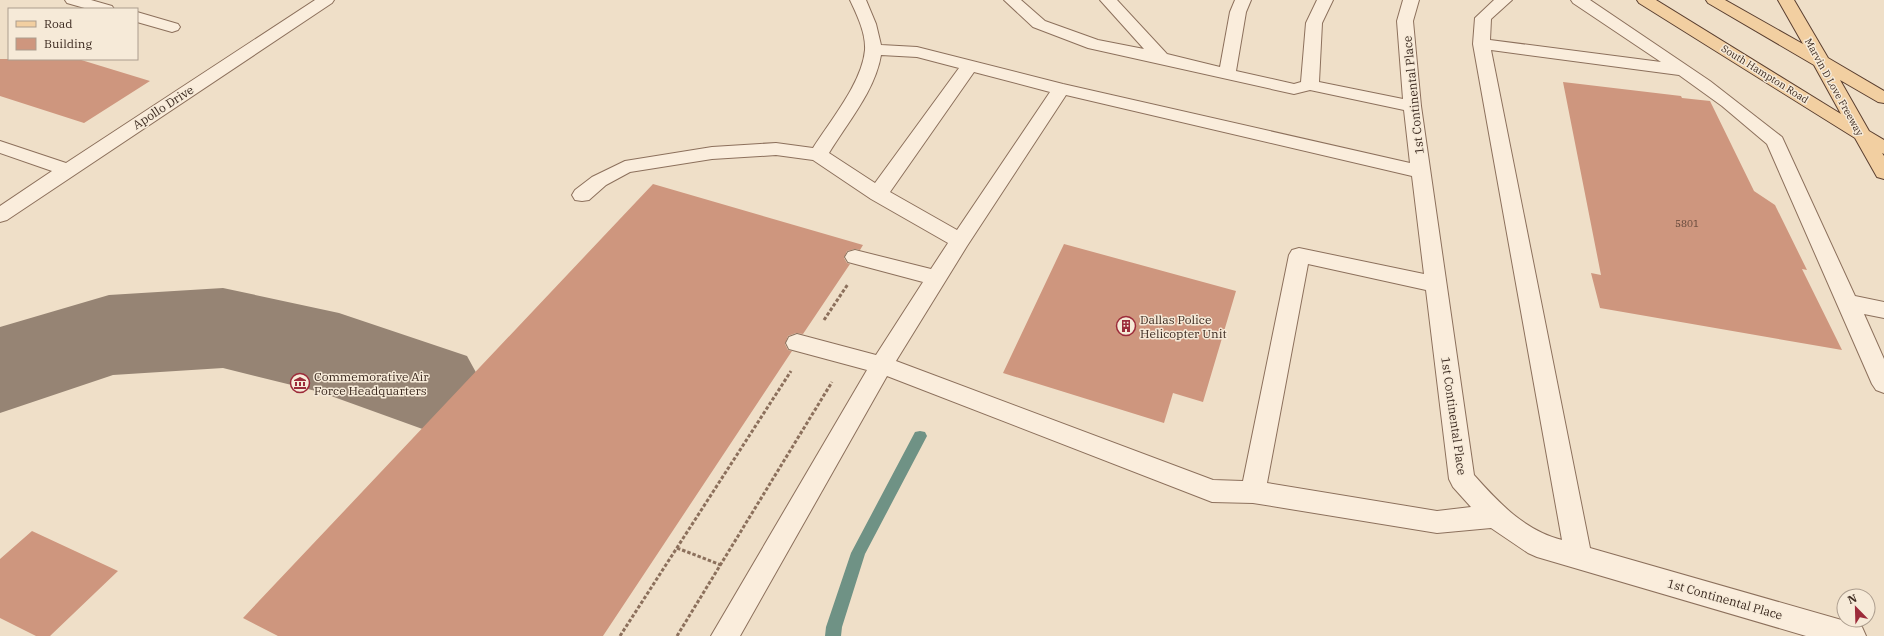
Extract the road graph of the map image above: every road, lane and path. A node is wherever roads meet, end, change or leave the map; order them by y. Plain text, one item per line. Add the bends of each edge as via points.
1 (73, 0) edge
2 (326, 0) edge
3 (858, 0) edge
4 (1012, 0) edge
5 (1108, 0) edge
6 (1243, 0) edge
7 (1325, 0) edge
8 (1411, 0) edge
9 (1504, 0) edge
10 (1579, 0) edge
11 (1645, 0) edge
12 (1714, 0) edge
13 (1786, 0) edge
14 (102, 8) edge
15 (138, 18) edge
16 (172, 27) dead end
17 (1481, 44) junction
18 (873, 50) junction
19 (1160, 58) junction
20 (1820, 60) junction
21 (970, 65) junction
22 (1687, 71) junction
23 (1227, 74) junction
24 (1310, 85) junction
25 (1061, 89) junction
26 (1884, 98) edge
27 (1412, 106) junction
28 (1860, 133) junction
29 (0, 147) edge
30 (1884, 148) edge
31 (818, 155) junction
32 (68, 170) junction
33 (1421, 172) junction
34 (1884, 173) edge
35 (878, 194) junction
36 (582, 195) dead end
37 (0, 215) edge
38 (960, 241) junction
39 (859, 258) joint
40 (936, 278) junction
41 (1436, 284) junction
42 (1849, 303) junction
43 (1884, 310) edge
44 (803, 344) junction
45 (882, 365) junction
46 (835, 377) dead end
47 (1884, 384) edge
48 (1253, 492) junction
49 (1495, 516) junction
50 (677, 548) junction
51 (1578, 557) junction
52 (721, 565) junction
53 (620, 636) edge
54 (677, 636) edge
55 (725, 636) edge
56 (1852, 636) edge

1 - 14 lane
2 - 32 lane, Apollo Drive
3 - 18 lane via 870,28
4 - 19 lane via 1039,24 1094,44
5 - 19 lane
6 - 23 lane via 1238,12
7 - 24 lane via 1314,23
8 - 27 lane, 1st Continental Place via 1405,21
9 - 17 lane via 1483,18
10 - 22 lane
11 - 28 main road, South Hampton Road
12 - 20 main road
13 - 20 main road, Marvin D Love Freeway
15 - 16 lane
17 - 22 lane
17 - 51 lane
18 - 21 lane via 917,52
18 - 31 lane via 864,79
19 - 23 lane
20 - 26 main road
20 - 28 main road, Marvin D Love Freeway
21 - 25 lane
21 - 35 lane
22 - 42 lane via 1775,141
23 - 24 lane via 1294,89
24 - 27 lane
25 - 33 lane
25 - 38 lane
27 - 33 lane, 1st Continental Place
28 - 30 main road, South Hampton Road
28 - 34 main road, Marvin D Love Freeway
29 - 32 lane
31 - 35 lane
31 - 36 lane via 776,149 712,153 625,167 599,181
32 - 37 lane, Apollo Drive
33 - 41 lane, 1st Continental Place
35 - 38 lane
38 - 40 lane
39 - 40 lane
39 - 44 path
40 - 45 lane
41 - 48 lane via 1299,255
41 - 49 lane, 1st Continental Place via 1462,479
42 - 43 lane
42 - 47 lane
44 - 45 lane
44 - 50 path
45 - 48 lane via 1212,491
45 - 55 lane
46 - 52 path
48 - 49 lane via 1437,522
49 - 51 lane, 1st Continental Place via 1536,545
50 - 52 path
50 - 53 path
51 - 56 lane, 1st Continental Place
52 - 54 path

